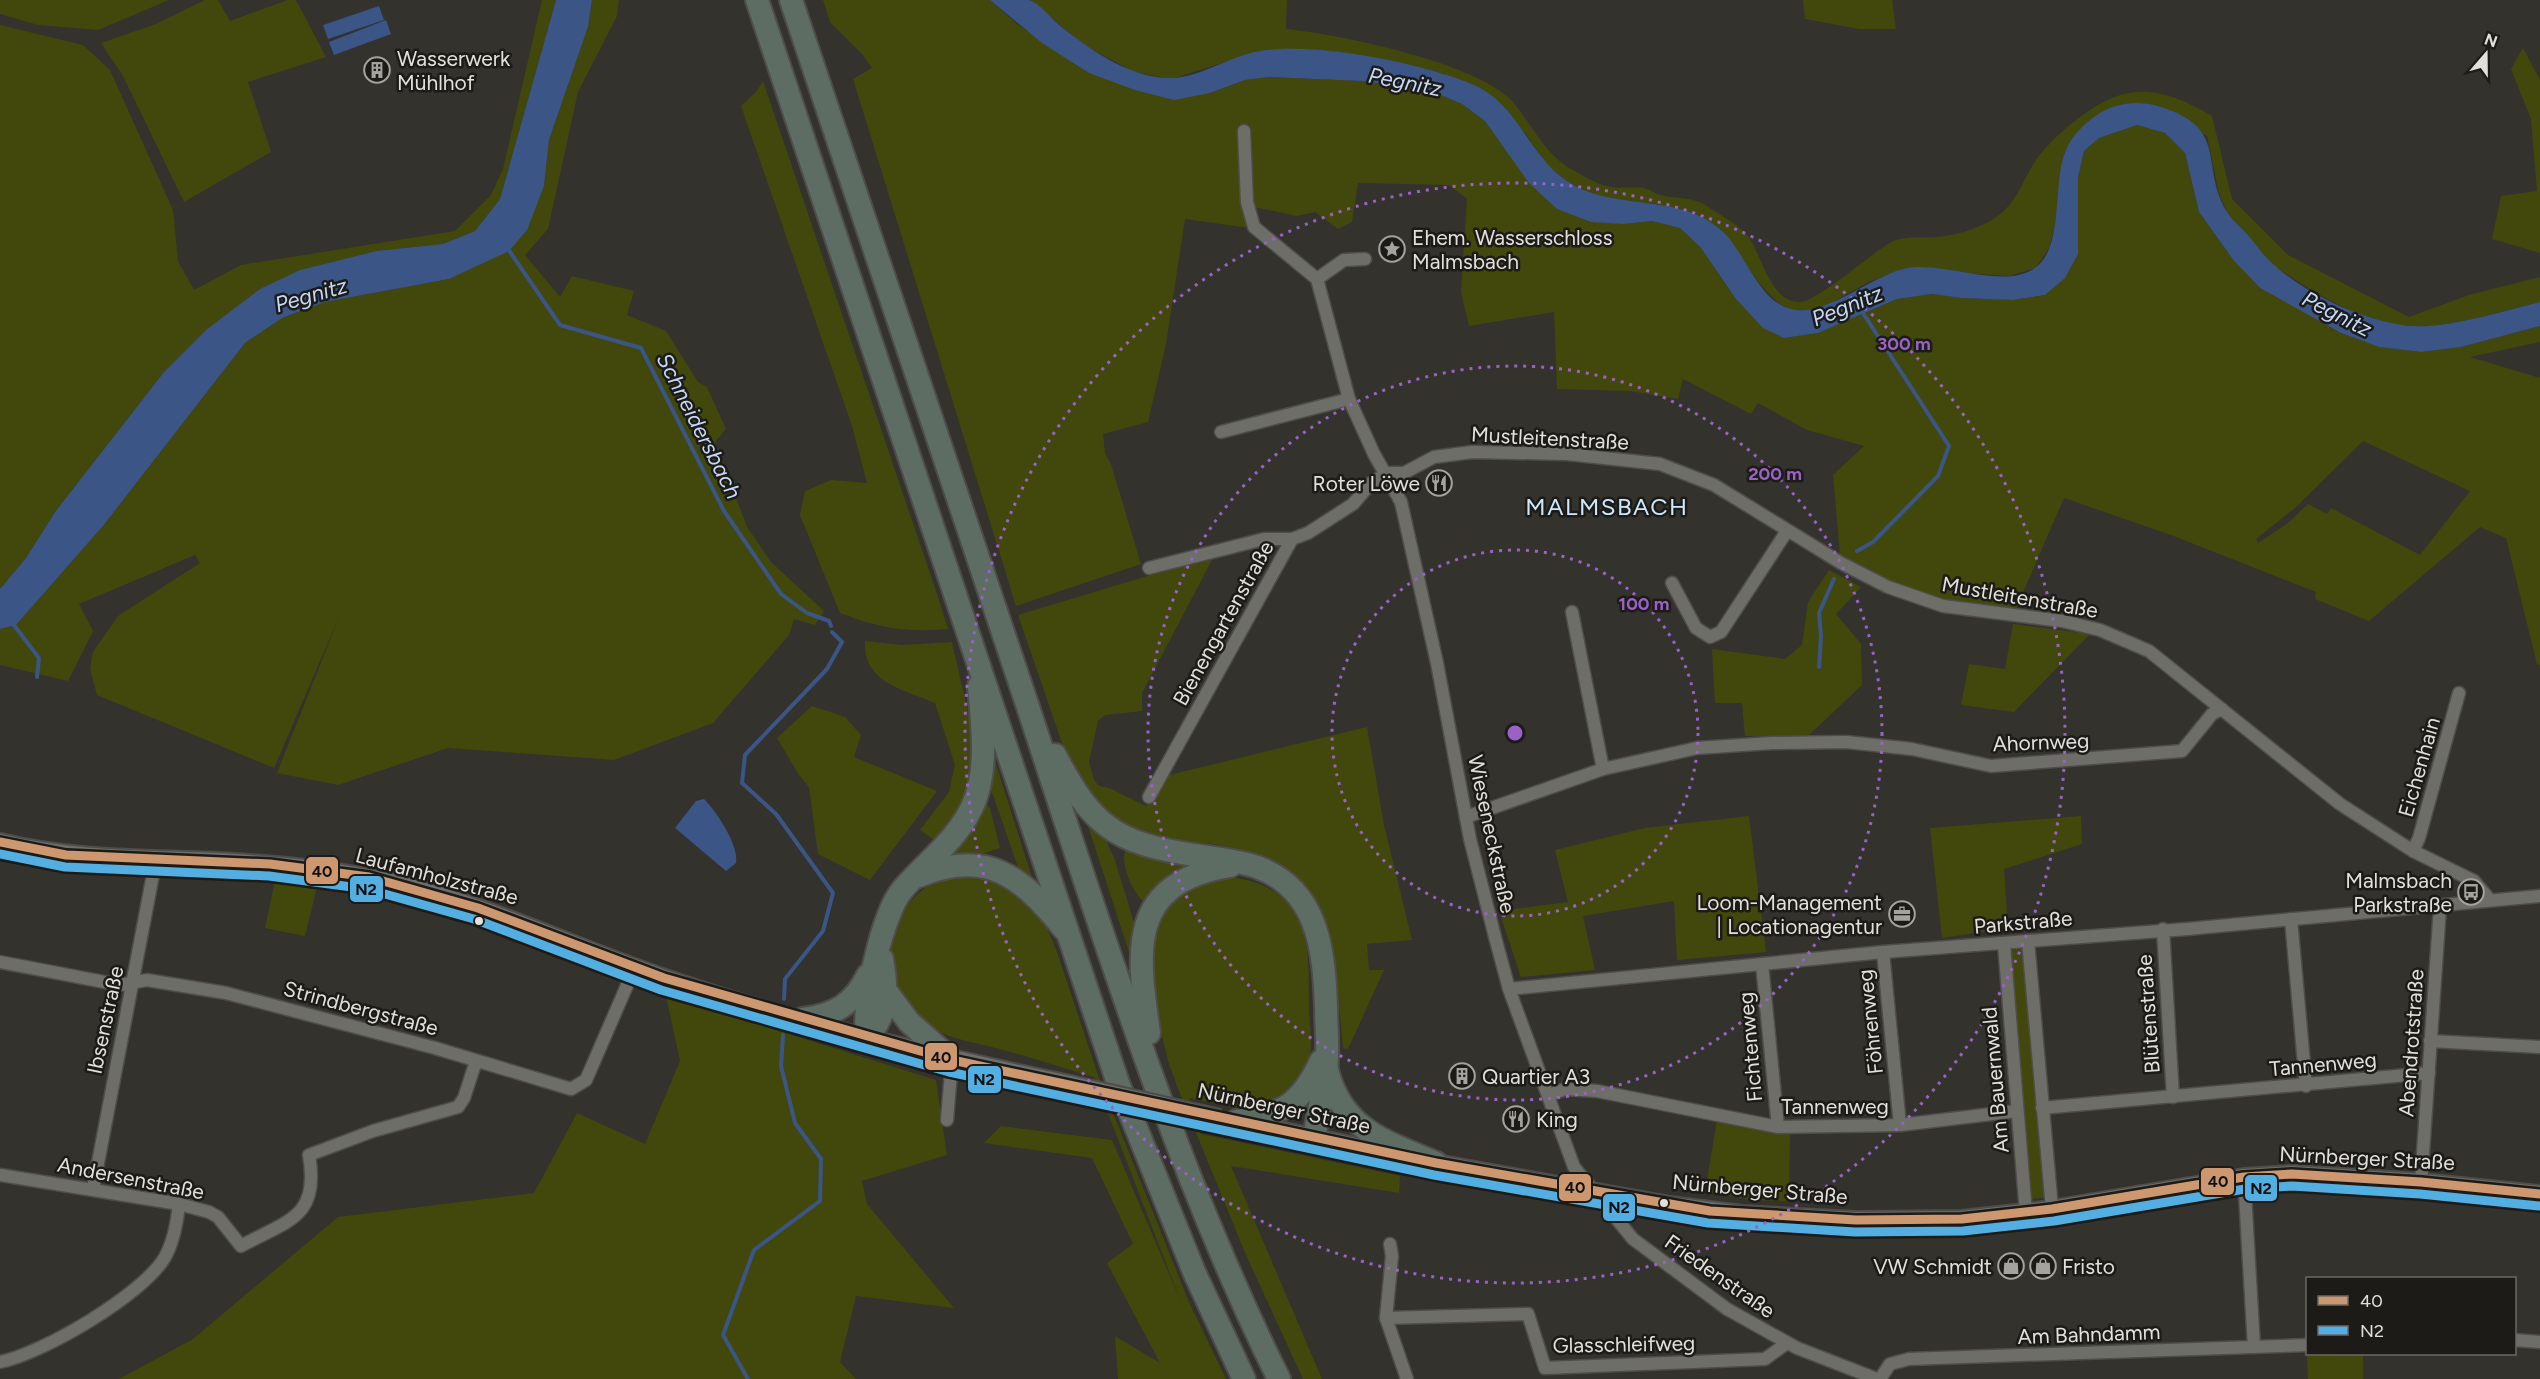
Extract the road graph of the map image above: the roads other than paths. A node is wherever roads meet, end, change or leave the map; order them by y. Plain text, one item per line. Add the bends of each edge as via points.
1 (757, 0) edge
2 (791, 0) edge
3 (1244, 131) dead end
4 (1365, 259) dead end
5 (1317, 279) junction
6 (1349, 399) junction
7 (1221, 432) dead end
8 (1388, 473) junction
9 (1787, 531) junction
10 (1292, 539) junction
11 (1149, 568) dead end
12 (1672, 583) dead end
13 (1572, 612) dead end
14 (977, 652) junction
15 (1022, 690) junction
16 (2459, 693) dead end
17 (2222, 709) junction
18 (1603, 769) junction
19 (1149, 797) dead end
20 (1466, 817) junction
21 (0, 842) edge
22 (2413, 851) junction
23 (156, 859) junction
24 (1251, 865) junction
25 (915, 878) junction
26 (2540, 896) edge
27 (2490, 900) junction
28 (2440, 907) junction
29 (2291, 919) junction
30 (2163, 929) junction
31 (1071, 937) junction
32 (2028, 941) junction
33 (2004, 944) junction
34 (880, 946) junction
35 (1882, 952) junction
36 (0, 962) edge
37 (1762, 964) junction
38 (635, 967) junction
39 (133, 983) junction
40 (1509, 989) junction
41 (886, 991) junction
42 (776, 1012) joint
43 (803, 1019) junction
44 (867, 1037) junction
45 (2430, 1041) junction
46 (2540, 1047) edge
47 (1327, 1059) junction
48 (476, 1060) junction
49 (952, 1060) junction
50 (2429, 1073) junction
51 (1155, 1082) junction
52 (2306, 1086) junction
53 (1549, 1095) junction
54 (2173, 1097) junction
55 (2042, 1108) junction
56 (2017, 1111) junction
57 (1228, 1119) junction
58 (948, 1120) dead end
59 (1900, 1125) junction
60 (1778, 1127) junction
61 (1314, 1138) junction
62 (1436, 1163) junction
63 (0, 1175) edge
64 (2244, 1177) junction
65 (2421, 1182) junction
66 (93, 1189) junction
67 (1593, 1191) junction
68 (2540, 1194) edge
69 (179, 1204) junction
70 (2052, 1209) junction
71 (2026, 1213) junction
72 (1390, 1244) dead end
73 (1386, 1318) junction
74 (2516, 1340) edge
75 (2540, 1342) edge
76 (1787, 1343) junction
77 (2306, 1346) edge
78 (2254, 1347) junction
79 (0, 1362) edge
80 (1244, 1379) edge
81 (1279, 1379) edge
82 (1407, 1379) edge
83 (1879, 1379) edge

1 - 14 highway
2 - 15 highway
3 - 5 street via 1247,202 1254,227
4 - 5 street via 1344,260
5 - 6 street, Wieseneckstraße
6 - 7 street
6 - 8 street, Wieseneckstraße via 1374,454
8 - 9 street, Mustleitenstraße via 1404,473 1434,457 1472,452 1566,454 1660,464 1714,485
8 - 10 street, Bienengartenstraße via 1371,483 1353,504
8 - 20 street, Wieseneckstraße via 1401,502
9 - 12 street via 1721,632 1710,637 1696,628
9 - 17 street, Mustleitenstraße via 1888,587 1943,606 2062,621 2127,639 2149,651
10 - 11 street via 1264,539
10 - 19 street, Bienengartenstraße
13 - 18 street
14 - 25 highway via 980,785 959,830
14 - 31 highway
15 - 24 highway via 1079,798 1104,825 1119,835 1156,848
15 - 51 highway
16 - 22 street, Eichenhain
17 - 18 street, Ahornweg via 2212,714 2182,751 2073,762 1991,766 1912,749 1846,742 1772,743 1697,748
17 - 22 street, Mustleitenstraße via 2340,804
18 - 20 street, Ahornweg
20 - 40 street, Wieseneckstraße
21 - 23 main road, Laufamholzstraße via 66,855
22 - 27 street, Mustleitenstraße via 2475,880
23 - 38 main road, Laufamholzstraße via 287,865 384,880 524,923
23 - 39 street, Ibsenstraße
24 - 47 highway via 1290,886 1314,921 1324,967
24 - 51 highway via 1203,871 1176,884 1154,906 1144,927 1143,988
25 - 31 highway via 960,864 999,871 1034,894
25 - 34 highway via 890,910
26 - 27 street, Parkstraße
27 - 28 street, Parkstraße
28 - 29 street, Parkstraße
28 - 45 street, Abendrotstraße
29 - 30 street, Parkstraße
29 - 52 street
30 - 32 street, Parkstraße
30 - 54 street, Blütenstraße
31 - 80 highway via 1150,1168
32 - 33 street, Parkstraße
32 - 55 street
33 - 35 street, Parkstraße
33 - 56 street, Am Bauernwald
34 - 41 highway
34 - 43 highway via 863,986 845,1007
34 - 44 highway via 867,1005
35 - 37 street, Parkstraße
35 - 59 street, Föhrenweg
36 - 39 street, Strindbergstraße via 120,984
37 - 40 street, Parkstraße
37 - 60 street, Fichtenweg
38 - 42 main road, Laufamholzstraße
38 - 48 street, Strindbergstraße via 586,1080 580,1085 572,1089 561,1087
39 - 48 street, Strindbergstraße via 147,980 226,993
39 - 66 street, Ibsenstraße
40 - 53 street, Wieseneckstraße
41 - 44 highway via 879,1023
41 - 49 highway via 909,1022
42 - 43 main road, Nürnberger Straße
43 - 44 main road, Nürnberger Straße
44 - 49 main road, Nürnberger Straße
45 - 46 street
45 - 50 street, Abendrotstraße
47 - 57 highway via 1287,1108 1256,1118
47 - 61 highway
47 - 62 highway via 1338,1100 1350,1119 1376,1136
48 - 69 street, Andersenstraße via 458,1107 373,1131 309,1155 313,1181 308,1203 293,1217 241,1246 218,1217
49 - 57 main road, Nürnberger Straße, bridge
49 - 58 street
50 - 52 street, Tannenweg
50 - 65 street, Abendrotstraße
51 - 81 highway via 1243,1302
52 - 54 street, Tannenweg
53 - 60 street, Tannenweg via 1565,1089 1597,1091
53 - 67 street, Wieseneckstraße via 1574,1167
54 - 55 street, Tannenweg
55 - 70 street
56 - 59 street, Tannenweg
56 - 71 street, Am Bauernwald
57 - 61 main road, Nürnberger Straße
59 - 60 street, Tannenweg
61 - 62 main road, Nürnberger Straße
62 - 67 main road, Nürnberger Straße
63 - 66 street, Andersenstraße
64 - 65 main road, Nürnberger Straße via 2292,1174
64 - 70 main road, Nürnberger Straße
64 - 78 street
65 - 68 main road, Nürnberger Straße
66 - 69 street, Andersenstraße
67 - 71 main road, Nürnberger Straße via 1742,1214 1868,1220 1962,1219
67 - 76 street, Friedenstraße via 1633,1239 1727,1309
69 - 79 street via 176,1230 165,1258 138,1285 79,1328 45,1347
70 - 71 main road, Nürnberger Straße
72 - 73 street
73 - 76 street, Glasschleifweg via 1528,1314 1545,1368 1765,1359
73 - 82 street
74 - 75 street
76 - 83 street, Friedenstraße
77 - 78 street, Am Bahndamm
78 - 83 street, Am Bahndamm via 1910,1359 1890,1364

